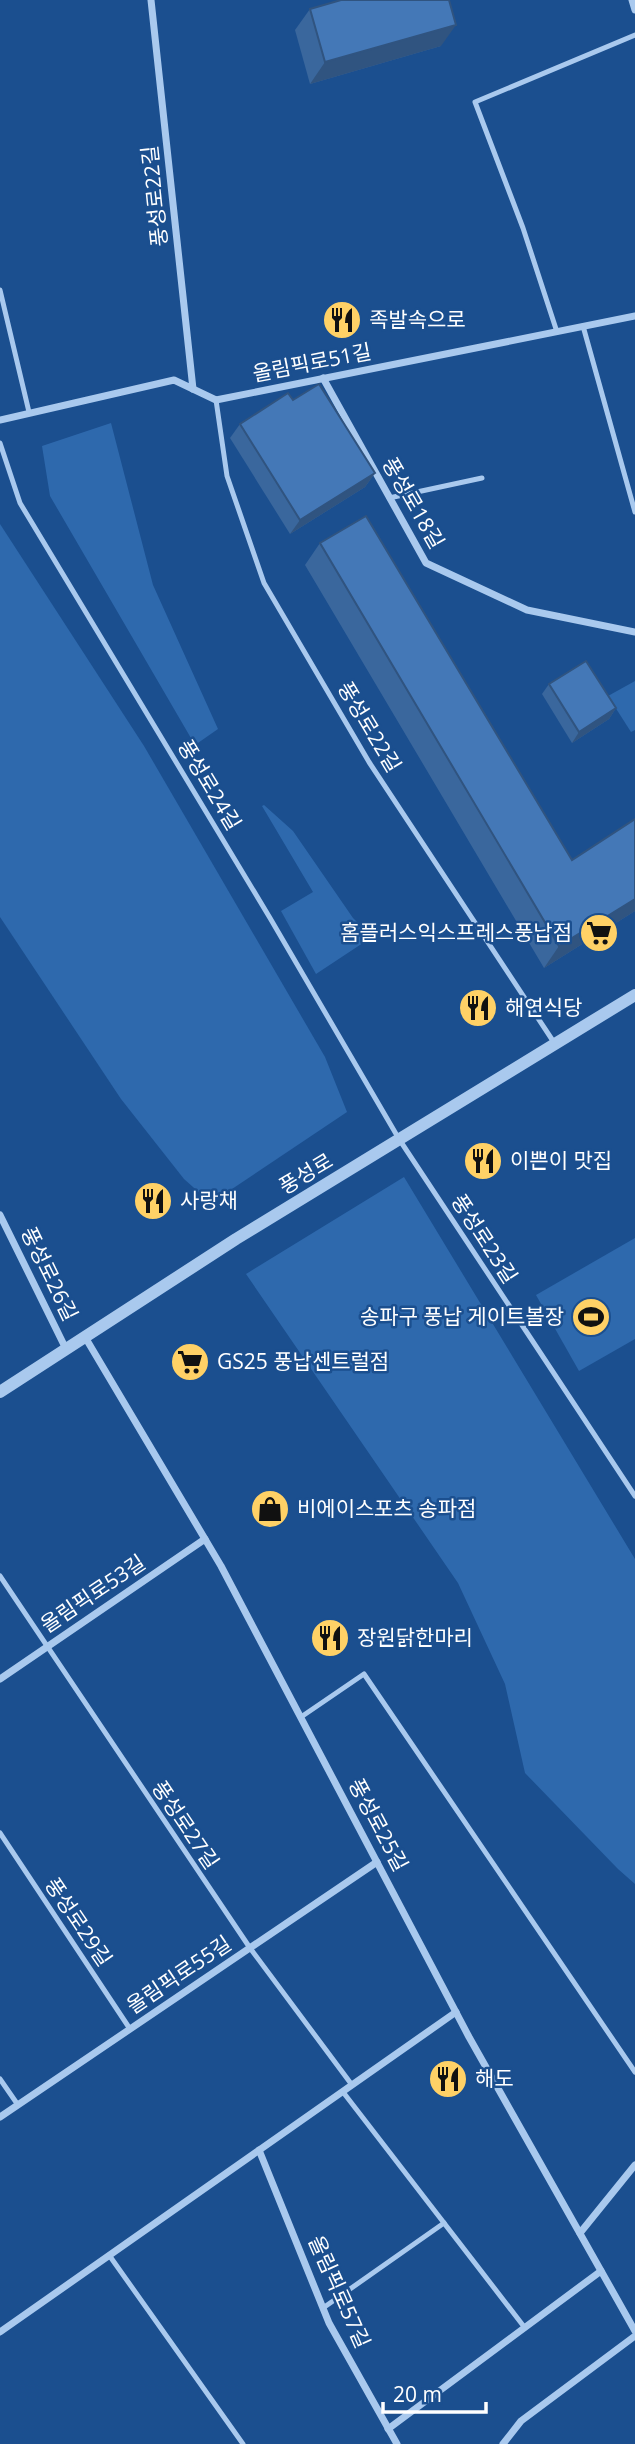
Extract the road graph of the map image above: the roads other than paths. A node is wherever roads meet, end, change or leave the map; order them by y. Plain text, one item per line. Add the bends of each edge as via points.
1 (151, 0) edge
2 (632, 0) edge
3 (635, 10) edge
4 (635, 35) edge
5 (0, 290) edge
6 (635, 316) edge
7 (583, 326) junction
8 (557, 332) junction
9 (323, 378) junction
10 (193, 389) junction
11 (216, 400) junction
12 (29, 412) junction
13 (0, 420) edge
14 (0, 443) edge
15 (482, 478) dead end
16 (390, 498) junction
17 (635, 512) edge
18 (635, 632) edge
19 (635, 995) edge
20 (555, 1044) junction
21 (399, 1139) junction
22 (0, 1215) edge
23 (85, 1337) junction
24 (66, 1349) junction
25 (0, 1392) edge
26 (635, 1496) edge
27 (205, 1539) junction
28 (0, 1576) edge
29 (47, 1647) junction
30 (0, 1679) edge
31 (301, 1717) junction
32 (0, 1833) edge
33 (377, 1862) junction
34 (250, 1948) junction
35 (456, 2012) junction
36 (130, 2029) junction
37 (635, 2072) edge
38 (0, 2079) edge
39 (352, 2085) junction
40 (343, 2092) junction
41 (18, 2105) junction
42 (0, 2117) edge
43 (259, 2150) junction
44 (635, 2165) edge
45 (444, 2223) junction
46 (580, 2233) junction
47 (109, 2255) junction
48 (601, 2271) junction
49 (323, 2308) junction
50 (525, 2328) junction
51 (0, 2332) edge
52 (635, 2333) edge
53 (388, 2429) junction
54 (243, 2444) edge
55 (397, 2444) edge
56 (503, 2444) edge

1 - 10 street, 풍성로22길
2 - 3 street
4 - 8 lane via 475,102
5 - 12 lane
6 - 7 street, 올림픽로51길
7 - 8 street, 올림픽로51길
7 - 17 lane
8 - 9 street, 올림픽로51길
9 - 11 street, 올림픽로51길
9 - 16 street, 풍성로18길
10 - 11 street
10 - 12 street via 174,380
11 - 20 lane, 풍성로22길 via 227,476 264,583 369,762
12 - 13 street
14 - 21 lane, 풍성로24길 via 20,503
15 - 16 lane
16 - 18 street, 풍성로18길 via 426,563 527,610
19 - 20 street, 풍성로
20 - 21 street, 풍성로
21 - 23 street, 풍성로
21 - 26 lane, 풍성로23길
22 - 24 street, 풍성로26길
23 - 24 street, 풍성로
23 - 27 street, 풍성로25길
24 - 25 street, 풍성로
27 - 29 street, 올림픽로53길
27 - 31 street, 풍성로25길
28 - 29 lane, 풍성로27길
29 - 30 street, 올림픽로53길
29 - 34 lane, 풍성로27길
31 - 33 street, 풍성로25길
31 - 37 lane via 364,1674
32 - 36 lane, 풍성로29길
33 - 34 street, 올림픽로55길
33 - 35 street, 풍성로25길
34 - 36 street, 올림픽로55길
34 - 39 lane, 풍성로27길
35 - 39 street
35 - 46 street, 풍성로25길
36 - 41 street, 올림픽로55길
38 - 41 lane
39 - 40 street
40 - 43 street
40 - 45 lane
41 - 42 street, 올림픽로55길
43 - 47 street
43 - 49 street, 올림픽로57길
44 - 46 street
45 - 49 lane
45 - 50 lane
46 - 48 street, 풍성로25길
47 - 51 street
47 - 54 lane
48 - 50 street
48 - 52 street, 풍성로25길
49 - 53 street, 올림픽로57길
50 - 53 street
52 - 56 street via 521,2421
53 - 55 street, 올림픽로57길

